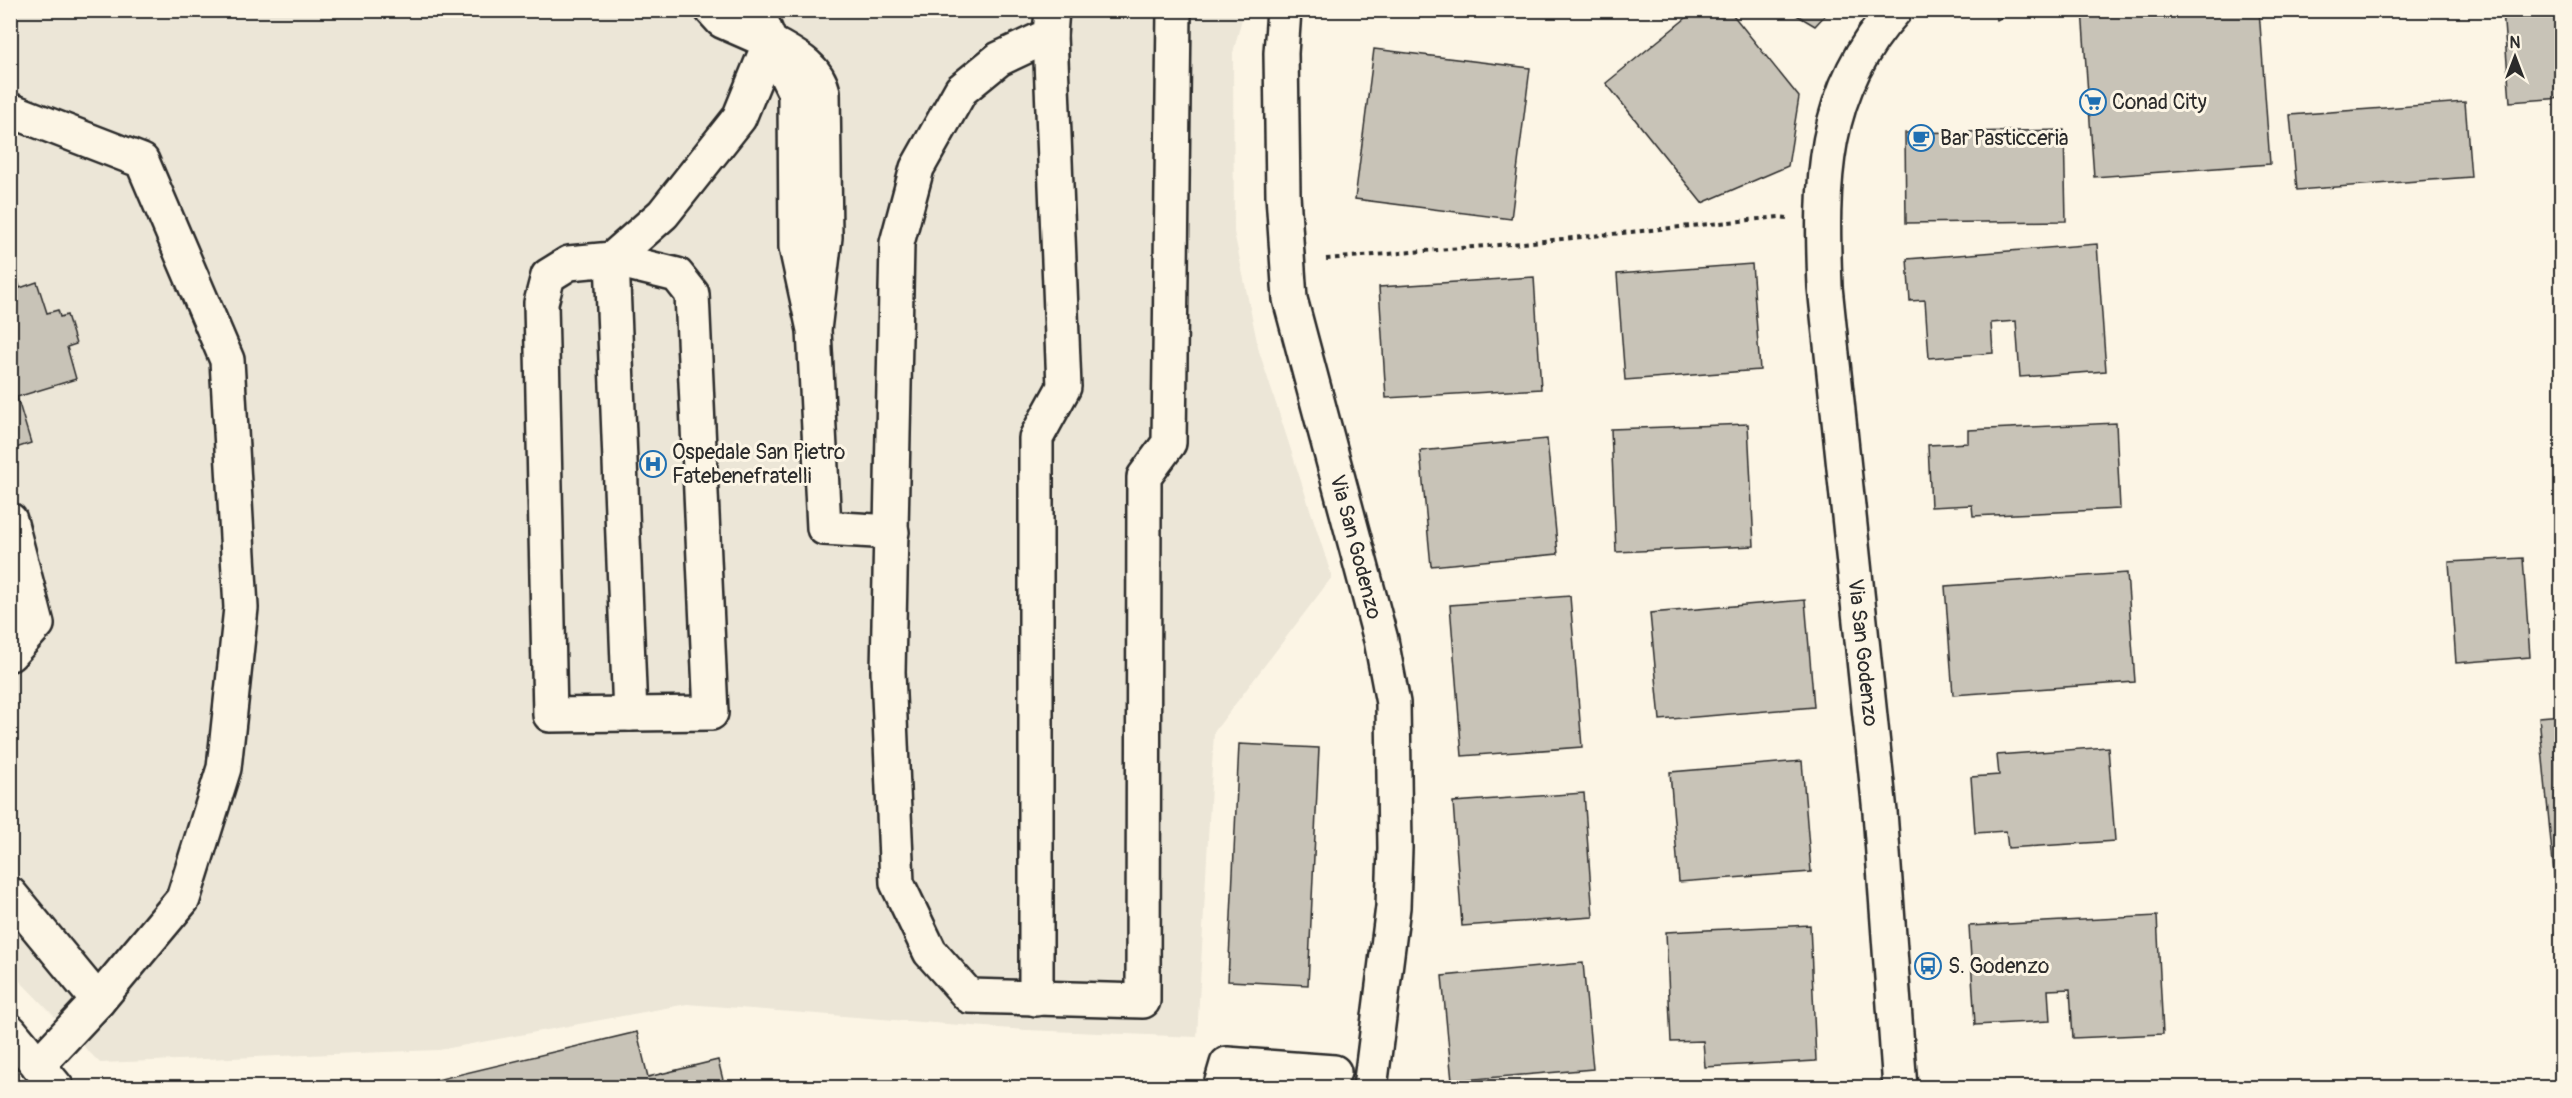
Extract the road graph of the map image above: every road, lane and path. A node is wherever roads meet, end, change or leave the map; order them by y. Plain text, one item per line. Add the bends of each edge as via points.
1 (712, 10) edge
2 (757, 10) edge
3 (1174, 10) edge
4 (1284, 10) edge
5 (1895, 10) edge
6 (1051, 23) edge
7 (770, 42) junction
8 (10, 110) edge
9 (1779, 217) dead end
10 (612, 259) junction
11 (1328, 259) dead end
12 (10, 520) edge
13 (892, 532) junction
14 (10, 654) edge
15 (630, 714) junction
16 (10, 894) edge
17 (1036, 999) junction
18 (98, 1001) junction
19 (10, 1031) edge
20 (1334, 1072) dead end
21 (47, 1076) edge
22 (1220, 1088) edge
23 (1370, 1088) edge
24 (1900, 1088) edge

1 - 7 street via 722,21
2 - 7 street
3 - 17 street via 1169,443 1144,477 1143,1001
4 - 23 street, Via San Godenzo via 1283,195 1290,299 1381,640 1393,703 1393,897
5 - 24 street, Via San Godenzo via 1863,53 1839,102 1826,159 1823,218 1825,287 1880,813
6 - 13 street via 961,90 916,168 897,243
6 - 17 street via 1064,387 1036,438
7 - 10 street via 739,118 663,214
7 - 13 street via 806,64 820,78 823,92 825,237 814,330 824,528
8 - 18 street via 142,161 228,360 241,608 224,768 183,899
9 - 11 path
10 - 15 street
10 - 15 street via 569,263 548,276 541,303 550,715
10 - 15 street via 677,275 692,294 711,713
12 - 14 street via 37,624
13 - 17 street via 888,672 897,884 930,952 969,996
16 - 18 street
18 - 21 street
19 - 21 street
20 - 22 street via 1227,1064

